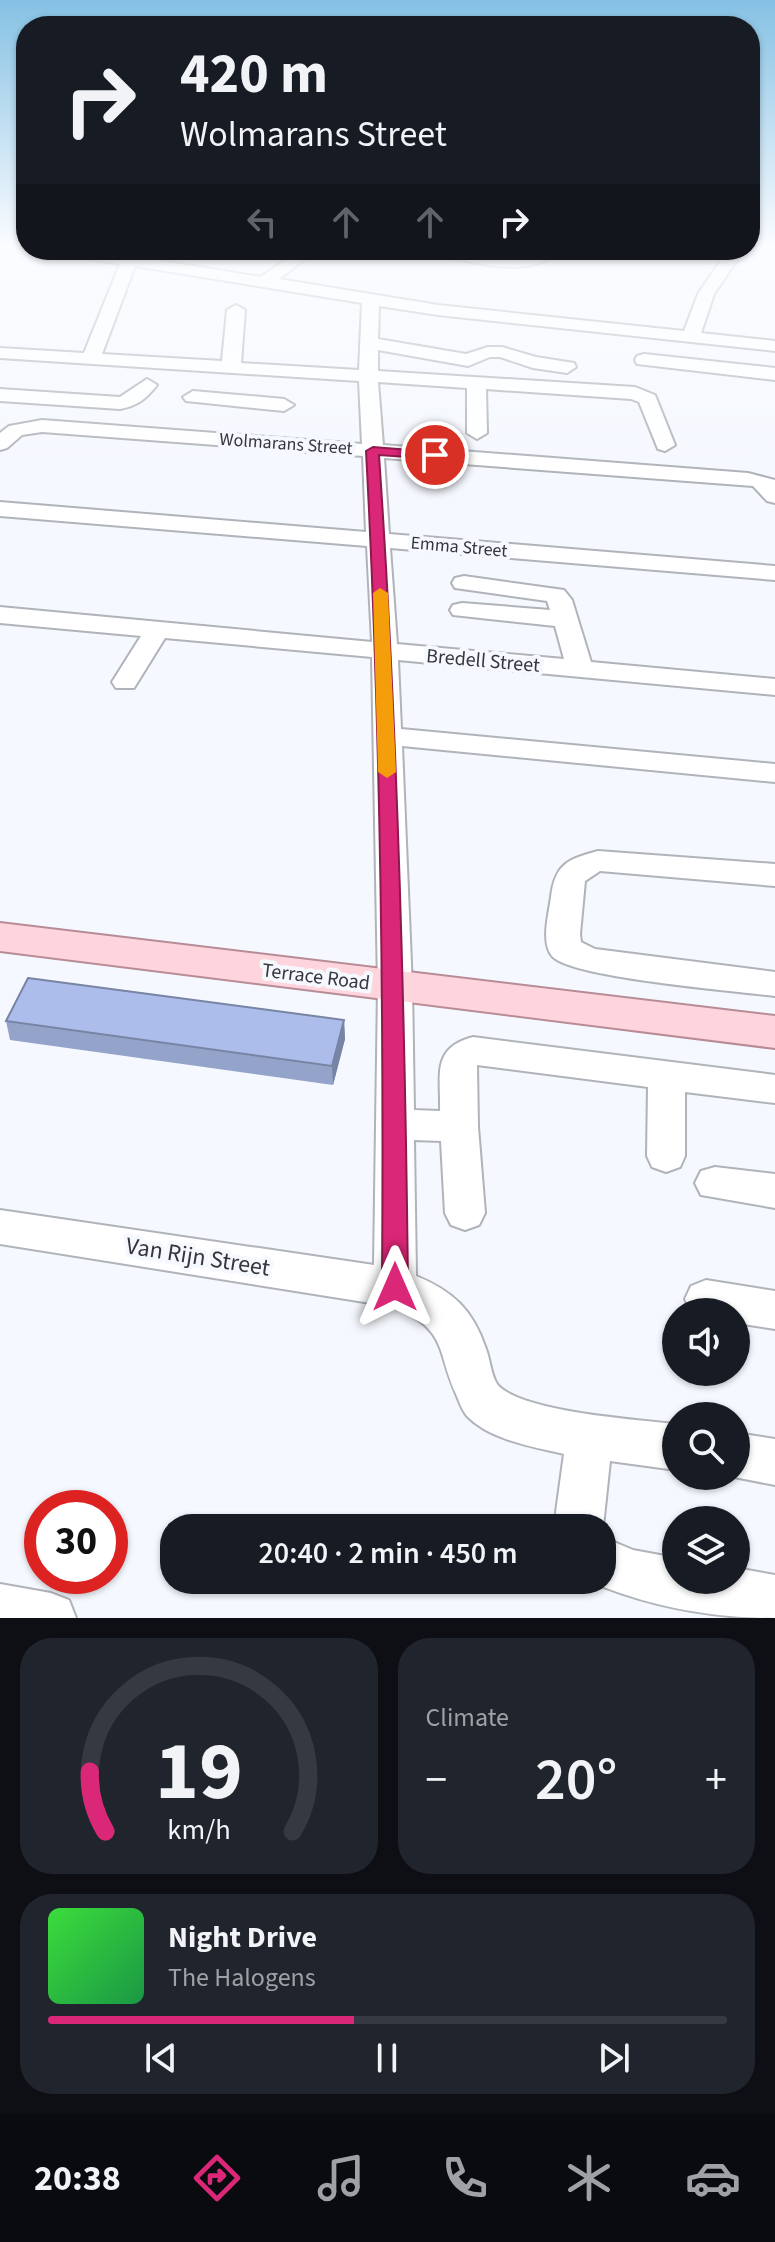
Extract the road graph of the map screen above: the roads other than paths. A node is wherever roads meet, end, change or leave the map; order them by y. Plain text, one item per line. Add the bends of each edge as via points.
1 (107, 319) edge
2 (235, 319) edge
3 (369, 319) edge
4 (527, 319) edge
5 (697, 319) edge
6 (691, 337) junction
7 (367, 343) junction
8 (775, 346) edge
9 (0, 353) edge
10 (91, 359) junction
11 (644, 360) dead end
12 (567, 367) dead end
13 (231, 368) junction
14 (775, 374) edge
15 (368, 375) junction
16 (476, 381) junction
17 (286, 383) dead end
18 (147, 385) dead end
19 (0, 395) edge
20 (193, 397) dead end
21 (284, 405) junction
22 (477, 433) dead end
23 (244, 441) junction
24 (0, 444) edge
25 (665, 445) dead end
26 (373, 451) junction
27 (775, 496) edge
28 (0, 509) edge
29 (376, 540) junction
30 (775, 573) edge
31 (464, 583) dead end
32 (462, 610) dead end
33 (0, 615) edge
34 (566, 619) junction
35 (156, 632) junction
36 (385, 652) junction
37 (434, 676) dead end
38 (592, 677) junction
39 (125, 682) dead end
40 (769, 696) edge
41 (386, 736) junction
42 (775, 773) edge
43 (775, 875) edge
44 (0, 937) edge
45 (768, 983) edge
46 (395, 987) junction
47 (767, 1031) edge
48 (667, 1077) junction
49 (775, 1089) edge
50 (395, 1124) junction
51 (459, 1127) junction
52 (666, 1156) dead end
53 (715, 1183) dead end
54 (775, 1191) edge
55 (465, 1213) dead end
56 (0, 1227) edge
57 (395, 1287) junction
58 (750, 1306) edge
59 (775, 1310) edge
60 (590, 1435) junction
61 (662, 1445) edge
62 (750, 1458) edge
63 (775, 1462) edge
64 (580, 1514) edge
65 (616, 1568) edge
66 (775, 1600) edge
67 (0, 1609) edge
68 (51, 1618) edge

1 - 10 street
2 - 13 street
3 - 7 street
4 - 6 street
5 - 6 street
6 - 8 street
7 - 12 street via 468,360 502,352
7 - 15 street
9 - 10 street
10 - 13 street
11 - 14 street
13 - 15 street
15 - 16 street
15 - 26 street
16 - 22 street
16 - 25 street via 644,395
17 - 21 street
18 - 19 street via 131,401 120,403
20 - 21 street
21 - 23 street
23 - 24 street, Wolmarans Street via 42,426 16,430
23 - 26 street, Wolmarans Street
26 - 27 street, Wolmarans Street via 748,479 764,482
26 - 29 street
28 - 29 street, Emma Street
29 - 30 street, Emma Street
29 - 36 street
31 - 34 street via 555,595
32 - 34 street
33 - 35 street, Bredell Street
34 - 38 street
35 - 36 street, Bredell Street
35 - 39 street
36 - 38 street, Bredell Street
36 - 41 street
37 - 38 street
38 - 40 street
41 - 42 street
41 - 46 street
43 - 45 street via 598,861 569,878 563,934 565,949 589,960
44 - 46 main road, Terrace Road
45 - 47 street
46 - 47 main road, Terrace Road
46 - 50 street
48 - 49 street
48 - 51 street via 465,1053 457,1070
48 - 52 street
50 - 51 street
50 - 57 street
51 - 55 street
53 - 54 street
56 - 57 street, Van Rijn Street
57 - 60 street, Van Rijn Street via 437,1305 455,1322 474,1384 498,1414
58 - 59 street
60 - 61 street, Van Rijn Street
60 - 64 street
62 - 63 street
65 - 66 street
67 - 68 street

